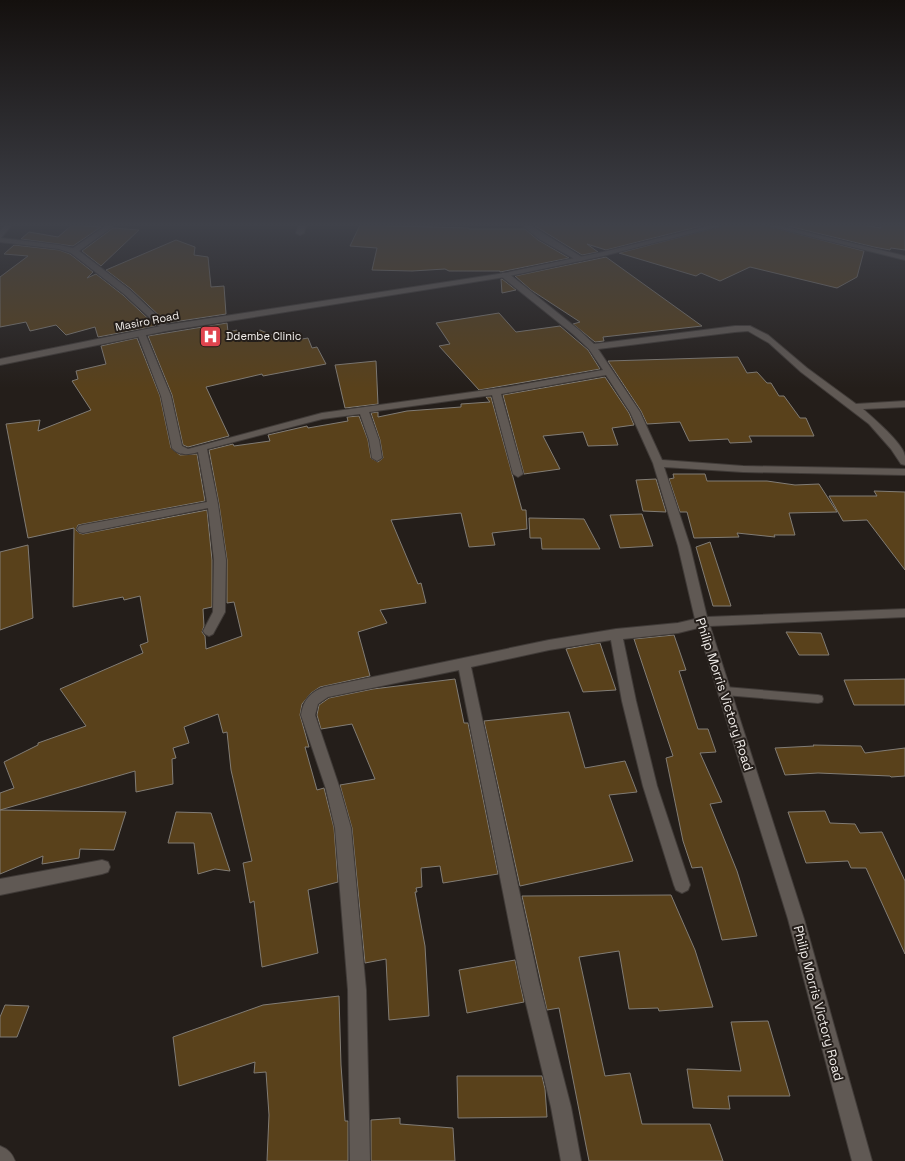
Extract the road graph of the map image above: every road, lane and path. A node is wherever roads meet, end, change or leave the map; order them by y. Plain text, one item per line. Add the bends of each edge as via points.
1 (110, 279) edge
2 (484, 279) edge
3 (509, 279) edge
4 (166, 328) junction
5 (141, 332) junction
6 (592, 348) junction
7 (0, 362) edge
8 (609, 372) junction
9 (496, 392) junction
10 (905, 404) edge
11 (854, 407) junction
12 (363, 410) junction
13 (202, 449) junction
14 (377, 458) dead end
15 (905, 462) edge
16 (658, 463) junction
17 (905, 472) edge
18 (518, 474) dead end
19 (213, 504) junction
20 (83, 529) dead end
21 (905, 613) edge
22 (702, 622) junction
23 (209, 631) dead end
24 (616, 634) junction
25 (464, 664) junction
26 (725, 691) junction
27 (818, 699) dead end
28 (102, 867) dead end
29 (682, 885) dead end
30 (0, 887) edge
31 (0, 1156) edge
32 (6, 1161) edge
33 (360, 1161) edge
34 (571, 1161) edge
35 (862, 1161) edge

1 - 4 street
2 - 4 street, Masiro Road
3 - 6 street, Philip Morris Victory Road via 576,332
4 - 5 street, Masiro Road
5 - 7 street, Masiro Road
5 - 13 street via 166,396 177,448 187,452
6 - 8 street, Philip Morris Victory Road
6 - 11 street via 729,329 749,329 766,337 803,369
8 - 9 street
8 - 16 street, Philip Morris Victory Road via 635,412
9 - 12 street
9 - 18 street
10 - 11 street
11 - 15 street via 876,425
12 - 13 street via 322,416
12 - 14 street via 374,440
13 - 19 street
16 - 17 street via 743,469
16 - 22 street, Philip Morris Victory Road via 684,546
19 - 20 street
19 - 23 street via 220,560 221,598 220,612
21 - 22 street
22 - 24 street via 670,629
22 - 26 street, Philip Morris Victory Road
24 - 25 street via 549,644
24 - 29 street via 650,786
25 - 33 street via 325,692 315,697 309,705 308,715 343,828 357,990
25 - 34 street via 530,983 561,1107
26 - 27 lane
26 - 35 street, Philip Morris Victory Road via 796,919
28 - 30 street
31 - 32 street

